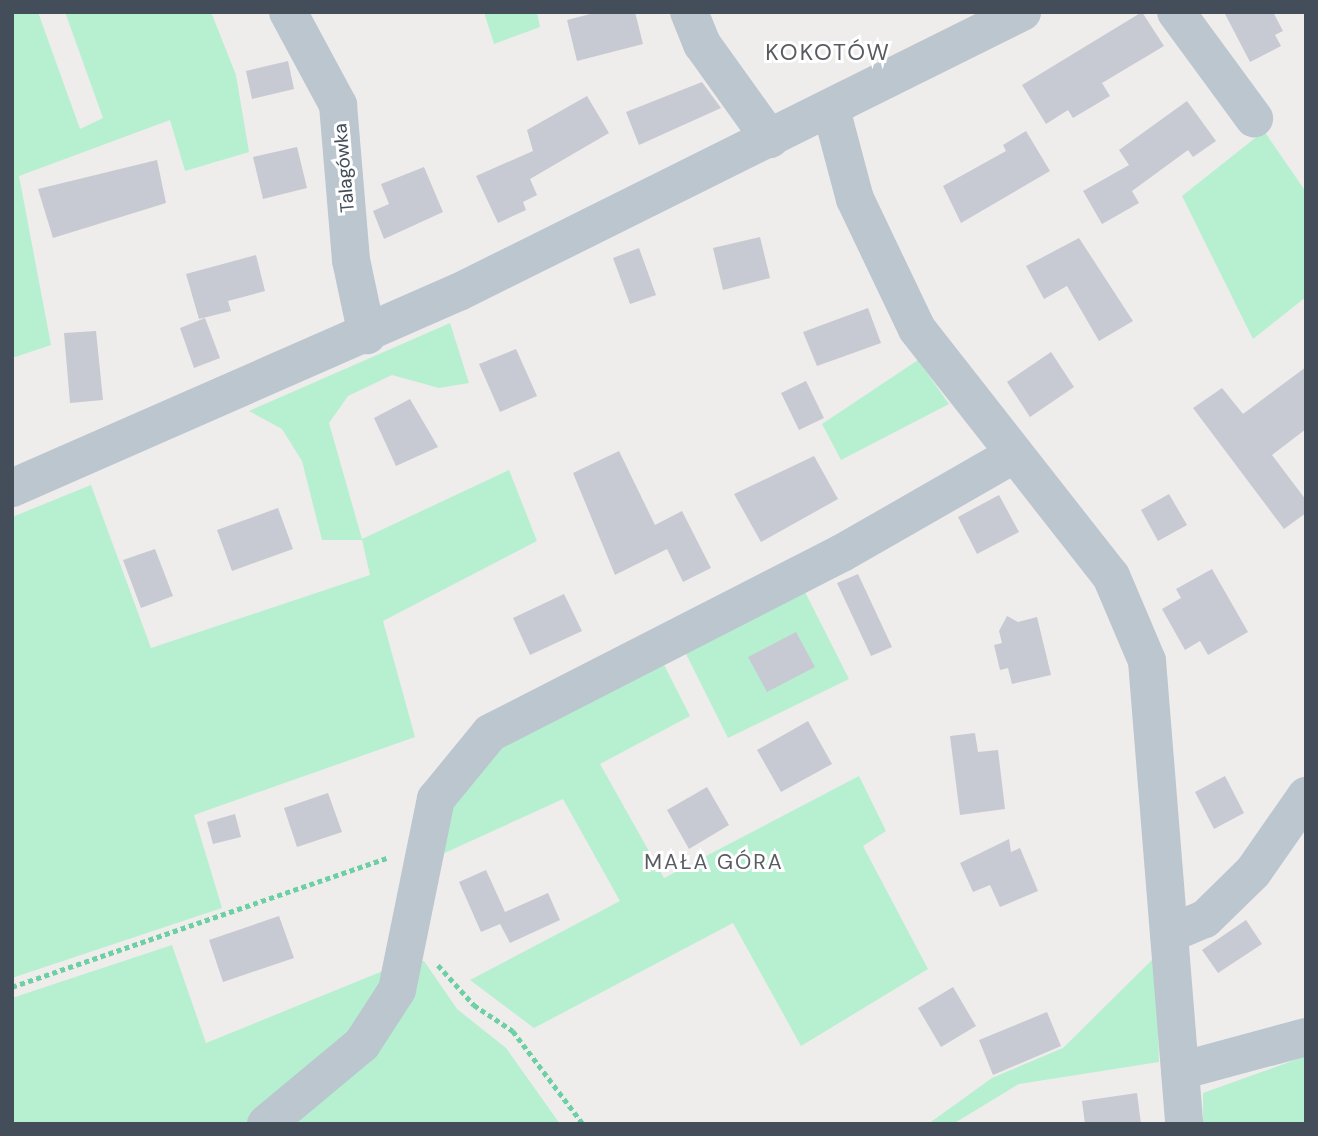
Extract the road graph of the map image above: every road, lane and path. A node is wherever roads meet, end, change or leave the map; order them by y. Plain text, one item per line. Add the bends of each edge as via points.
1 (288, 12) edge
2 (689, 12) edge
3 (1022, 12) edge
4 (1177, 12) edge
5 (831, 109) junction
6 (1254, 118) dead end
7 (770, 139) junction
8 (367, 335) junction
9 (1013, 455) junction
10 (12, 488) edge
11 (1306, 796) edge
12 (426, 844) junction
13 (414, 925) junction
14 (1169, 934) junction
15 (12, 987) edge
16 (1306, 1037) edge
17 (1180, 1072) junction
18 (266, 1124) edge
19 (583, 1124) edge
20 (1184, 1124) edge

1 - 8 street, Talagówka via 338,105 351,260
2 - 7 street via 702,44
3 - 5 street
4 - 6 street
5 - 7 street
5 - 9 street via 855,199 886,271 917,329
7 - 8 street
8 - 10 street
9 - 12 street via 842,553 490,733 436,799
9 - 14 street via 1111,576 1147,661
11 - 14 street via 1253,872 1205,919
12 - 13 street
12 - 15 path
13 - 18 street via 397,990 362,1044
13 - 19 path via 442,972 513,1031
14 - 17 street
16 - 17 street
17 - 20 street

